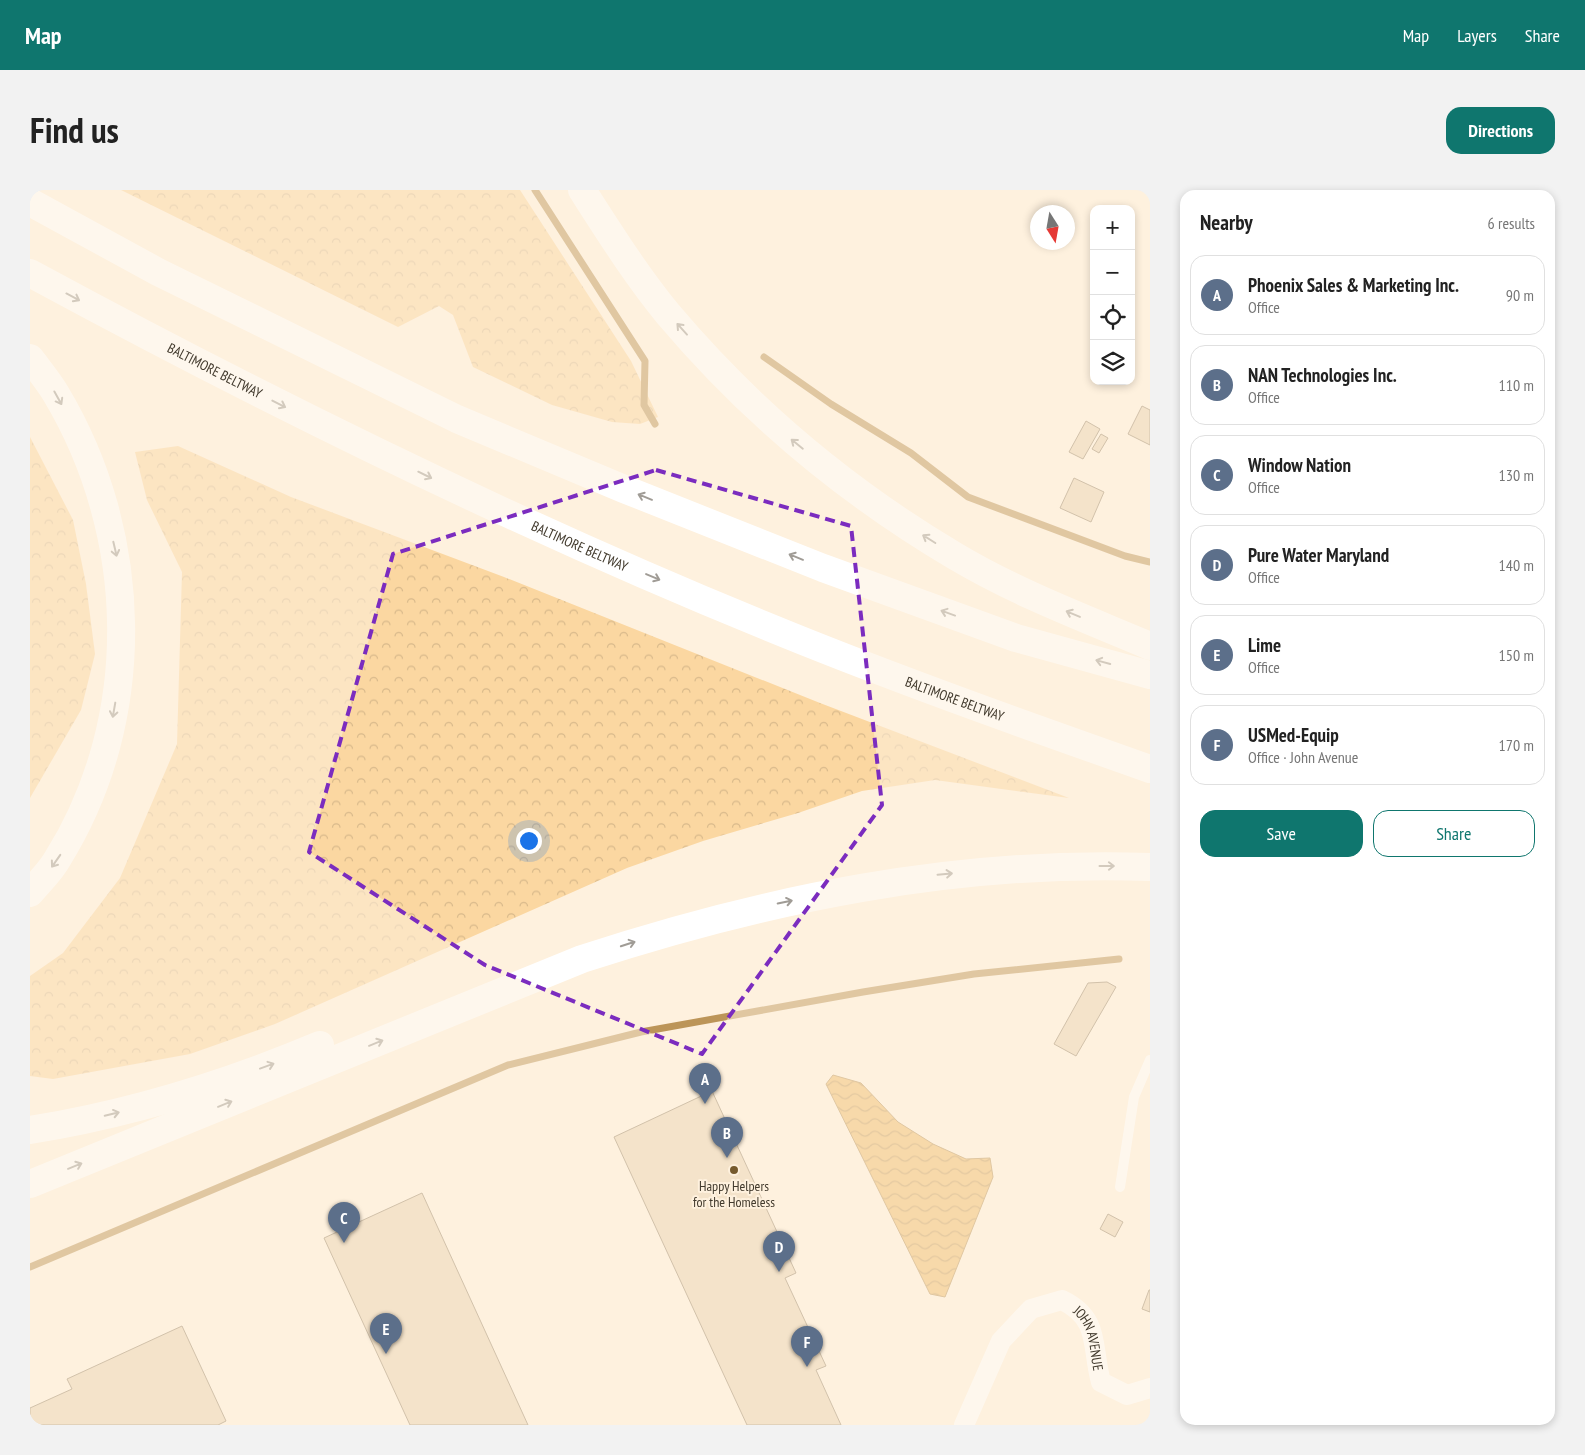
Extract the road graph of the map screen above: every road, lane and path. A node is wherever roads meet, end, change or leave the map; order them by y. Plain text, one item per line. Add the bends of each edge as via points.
1 (582, 190) edge
2 (30, 202) edge
3 (30, 273) edge
4 (30, 358) edge
5 (1150, 646) edge
6 (1150, 675) edge
7 (1150, 770) edge
8 (1150, 867) edge
9 (30, 893) edge
10 (582, 960) junction
11 (1150, 1060) edge
12 (30, 1130) edge
13 (30, 1184) edge
14 (1120, 1187) dead end
15 (1150, 1388) edge
16 (964, 1425) edge

5 -> 1 highway via 1028,594 956,556 888,513 784,433 668,313 620,250
6 -> 2 highway via 1016,638 823,568 457,419 158,272
3 -> 7 highway, BALTIMORE BELTWAY via 293,412 593,551 803,641
4 -> 9 highway via 56,394 90,464 118,560 122,618 119,683 109,738 89,798 58,859
10 -> 8 highway via 656,935 832,892 930,876 1029,867
12 -> 10 highway via 144,1107 221,1083 468,984 526,966
13 -> 10 highway
11 - 14 lane via 1134,1097
15 - 16 street, JOHN AVENUE via 1127,1395 1101,1382 1090,1324 1078,1308 1062,1300 1031,1309 1001,1341

